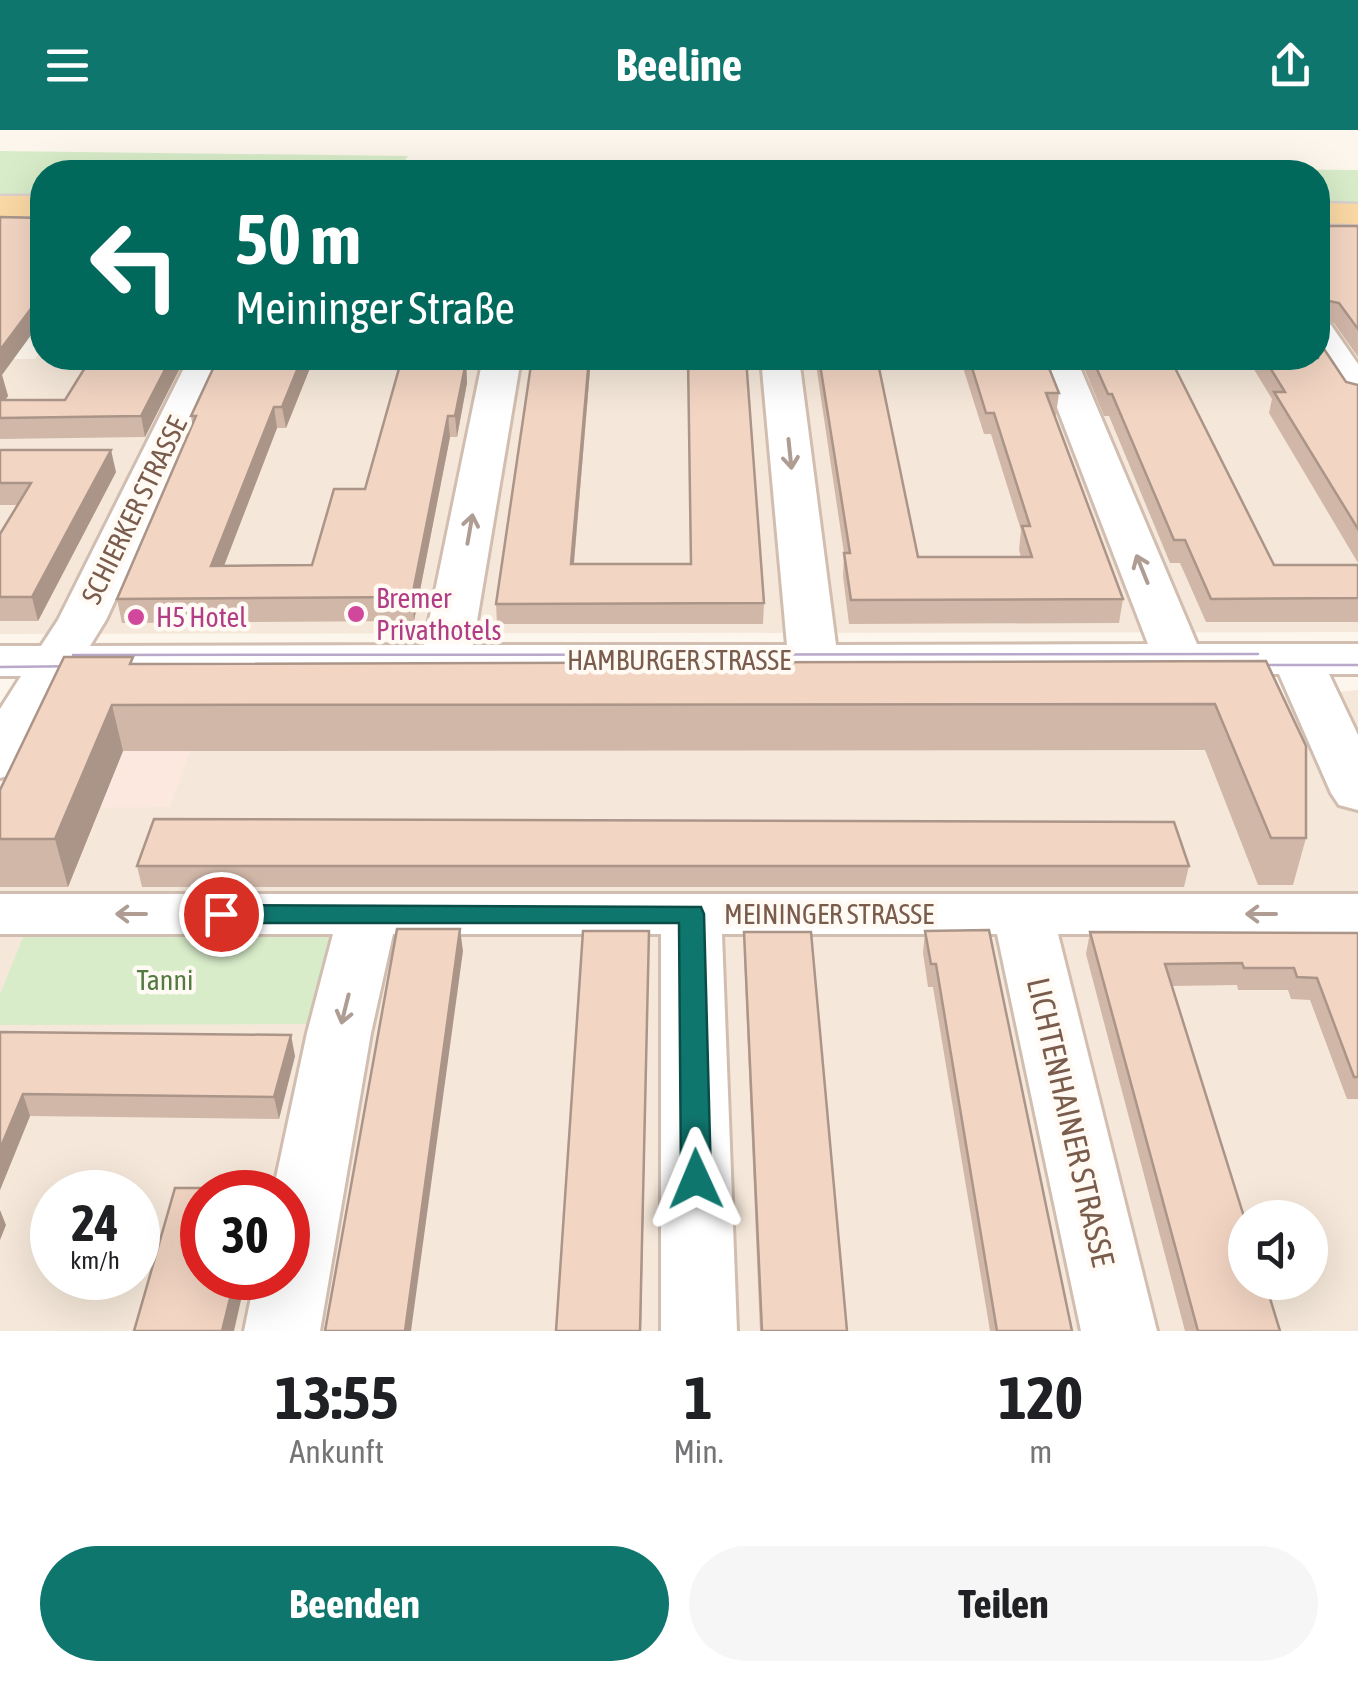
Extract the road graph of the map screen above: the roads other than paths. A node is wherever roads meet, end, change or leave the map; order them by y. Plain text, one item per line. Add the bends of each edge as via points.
1 (0, 206) edge
2 (30, 206) edge
3 (1330, 213) edge
4 (1358, 214) edge
5 (1330, 351) edge
6 (199, 370) edge
7 (500, 370) edge
8 (781, 370) edge
9 (1062, 370) edge
10 (1358, 393) edge
11 (1178, 659) junction
12 (1297, 659) junction
13 (1358, 659) edge
14 (57, 660) junction
15 (446, 660) junction
16 (813, 660) junction
17 (0, 662) edge
18 (0, 760) edge
19 (1358, 793) edge
20 (0, 914) edge
21 (368, 914) junction
22 (692, 914) junction
23 (1023, 914) junction
24 (1358, 914) edge
25 (282, 1331) edge
26 (698, 1331) edge
27 (1120, 1331) edge

1 - 2 main road
3 - 4 main road
5 - 10 street
6 - 14 street, SCHIERKER STRASSE via 139,455 82,620
15 -> 7 street
8 -> 16 street
11 -> 9 street
11 - 12 street, HAMBURGER STRASSE
11 - 16 street, HAMBURGER STRASSE
12 - 13 street, HAMBURGER STRASSE
12 - 19 street
14 - 15 street, HAMBURGER STRASSE
14 - 17 street, HAMBURGER STRASSE
14 - 18 street, SCHIERKER STRASSE
15 - 16 street, HAMBURGER STRASSE
21 -> 20 street, MEININGER STRASSE
21 - 22 street, MEININGER STRASSE
21 -> 25 street
22 - 23 street, MEININGER STRASSE
22 - 26 street
24 -> 23 street, MEININGER STRASSE
23 - 27 street, LICHTENHAINER STRASSE

